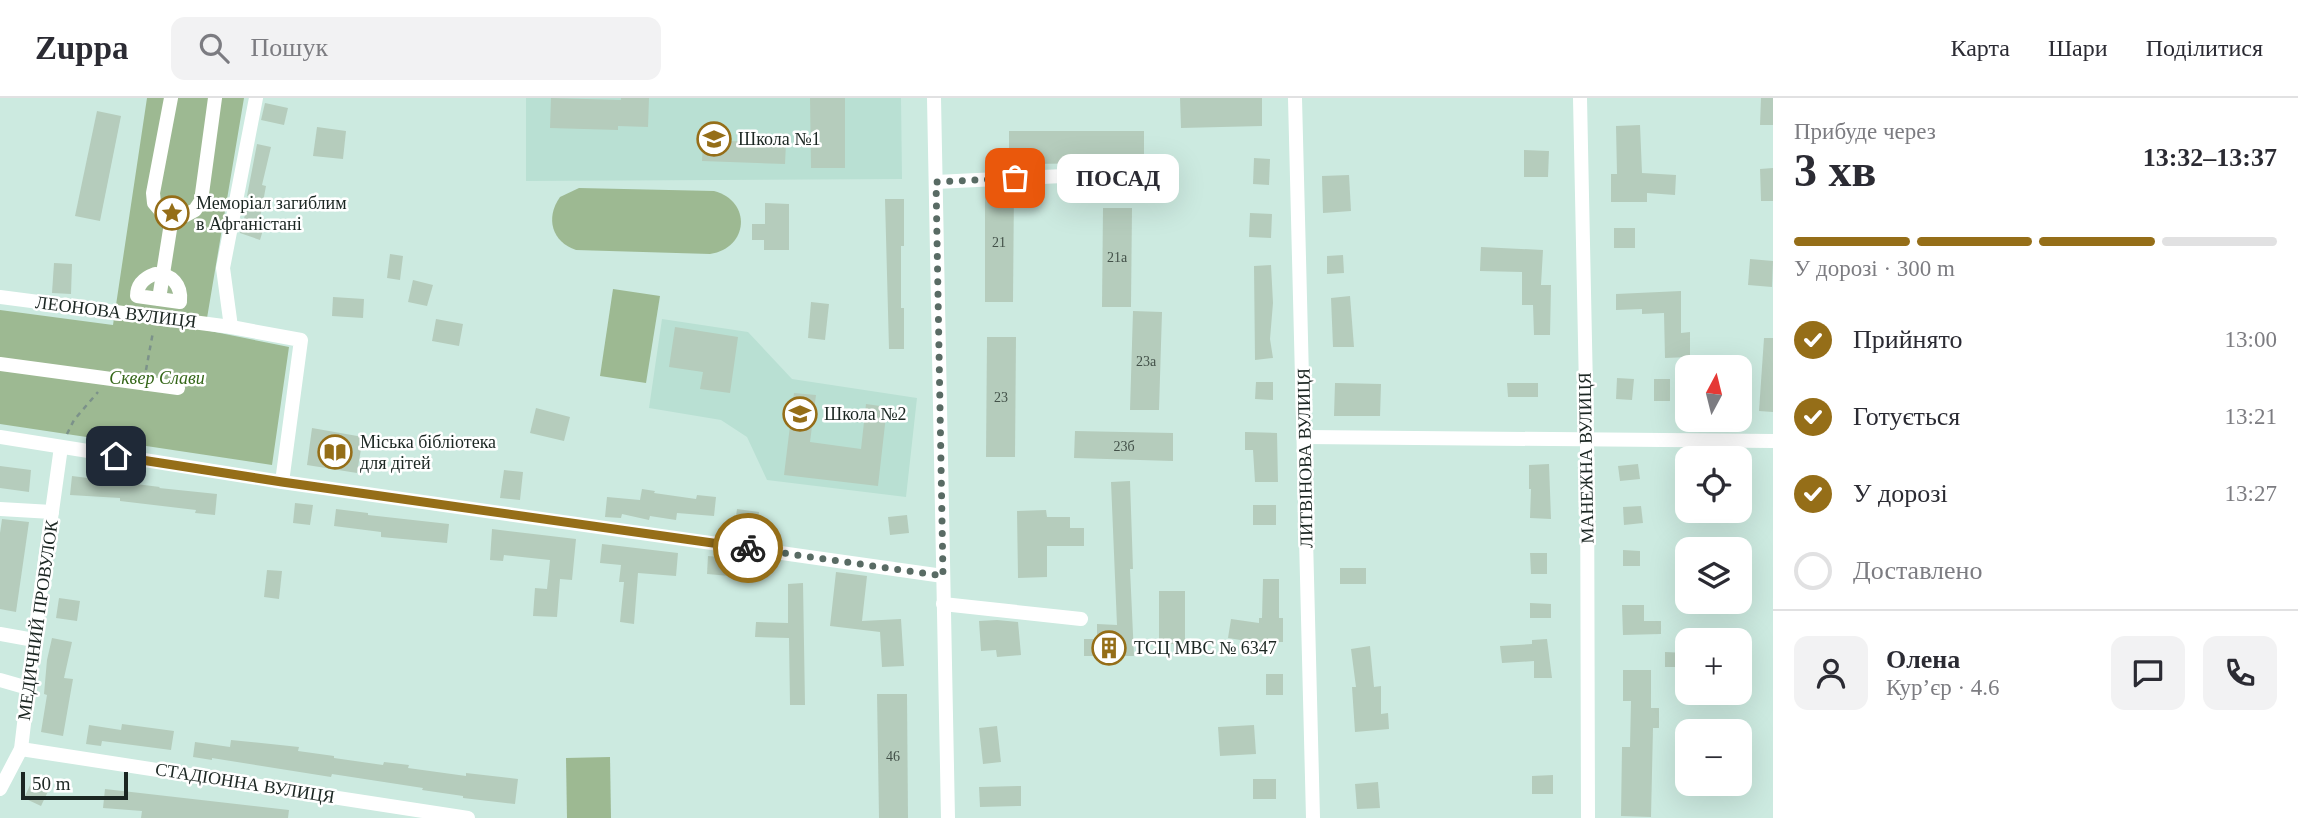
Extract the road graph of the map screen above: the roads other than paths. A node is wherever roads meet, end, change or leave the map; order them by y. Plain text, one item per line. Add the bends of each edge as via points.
1 (171, 98) edge
2 (215, 98) edge
3 (256, 98) edge
4 (934, 98) edge
5 (1294, 98) edge
6 (1580, 98) edge
7 (1147, 172) dead end
8 (936, 182) junction
9 (171, 223) junction
10 (163, 274) junction
11 (0, 297) edge
12 (159, 299) junction
13 (231, 327) junction
14 (0, 364) edge
15 (178, 388) dead end
16 (1305, 437) junction
17 (0, 438) edge
18 (1587, 438) junction
19 (1773, 440) edge
20 (61, 447) junction
21 (282, 482) junction
22 (0, 509) edge
23 (52, 512) junction
24 (943, 576) junction
25 (943, 604) junction
26 (1081, 619) dead end
27 (0, 634) edge
28 (34, 640) junction
29 (0, 680) edge
30 (28, 688) junction
31 (21, 749) junction
32 (0, 789) edge
33 (468, 818) edge
34 (948, 818) edge
35 (1313, 818) edge
36 (1588, 818) edge

1 - 9 street via 153,193 154,203
2 - 9 street via 201,201 195,210
3 - 13 street via 223,268
4 - 8 street
5 - 16 street, ЛИТВІНОВА ВУЛИЦЯ
6 - 18 street, МАНЕЖНА ВУЛИЦЯ
7 - 8 street
8 - 24 street
9 - 10 street
10 - 12 street
10 - 12 street via 174,280 181,299
10 - 12 street via 148,276 136,293
11 - 13 street, ЛЕОНОВА ВУЛИЦЯ
13 - 21 street, ЛЕОНОВА ВУЛИЦЯ via 302,340
14 - 15 street
16 - 18 street
16 - 35 street, ЛИТВІНОВА ВУЛИЦЯ
17 - 20 street
18 - 19 street
18 - 36 street, МАНЕЖНА ВУЛИЦЯ
20 - 21 street
20 - 23 street, МЕДИЧНИЙ ПРОВУЛОК
21 - 24 street
22 - 23 street
23 - 28 street, МЕДИЧНИЙ ПРОВУЛОК
24 - 25 street
25 - 26 street
25 - 34 street
27 - 28 street
28 - 30 street, МЕДИЧНИЙ ПРОВУЛОК
29 - 30 street
30 - 31 street, МЕДИЧНИЙ ПРОВУЛОК
31 - 32 street, МЕДИЧНИЙ ПРОВУЛОК
31 - 33 street, СТАДІОННА ВУЛИЦЯ

